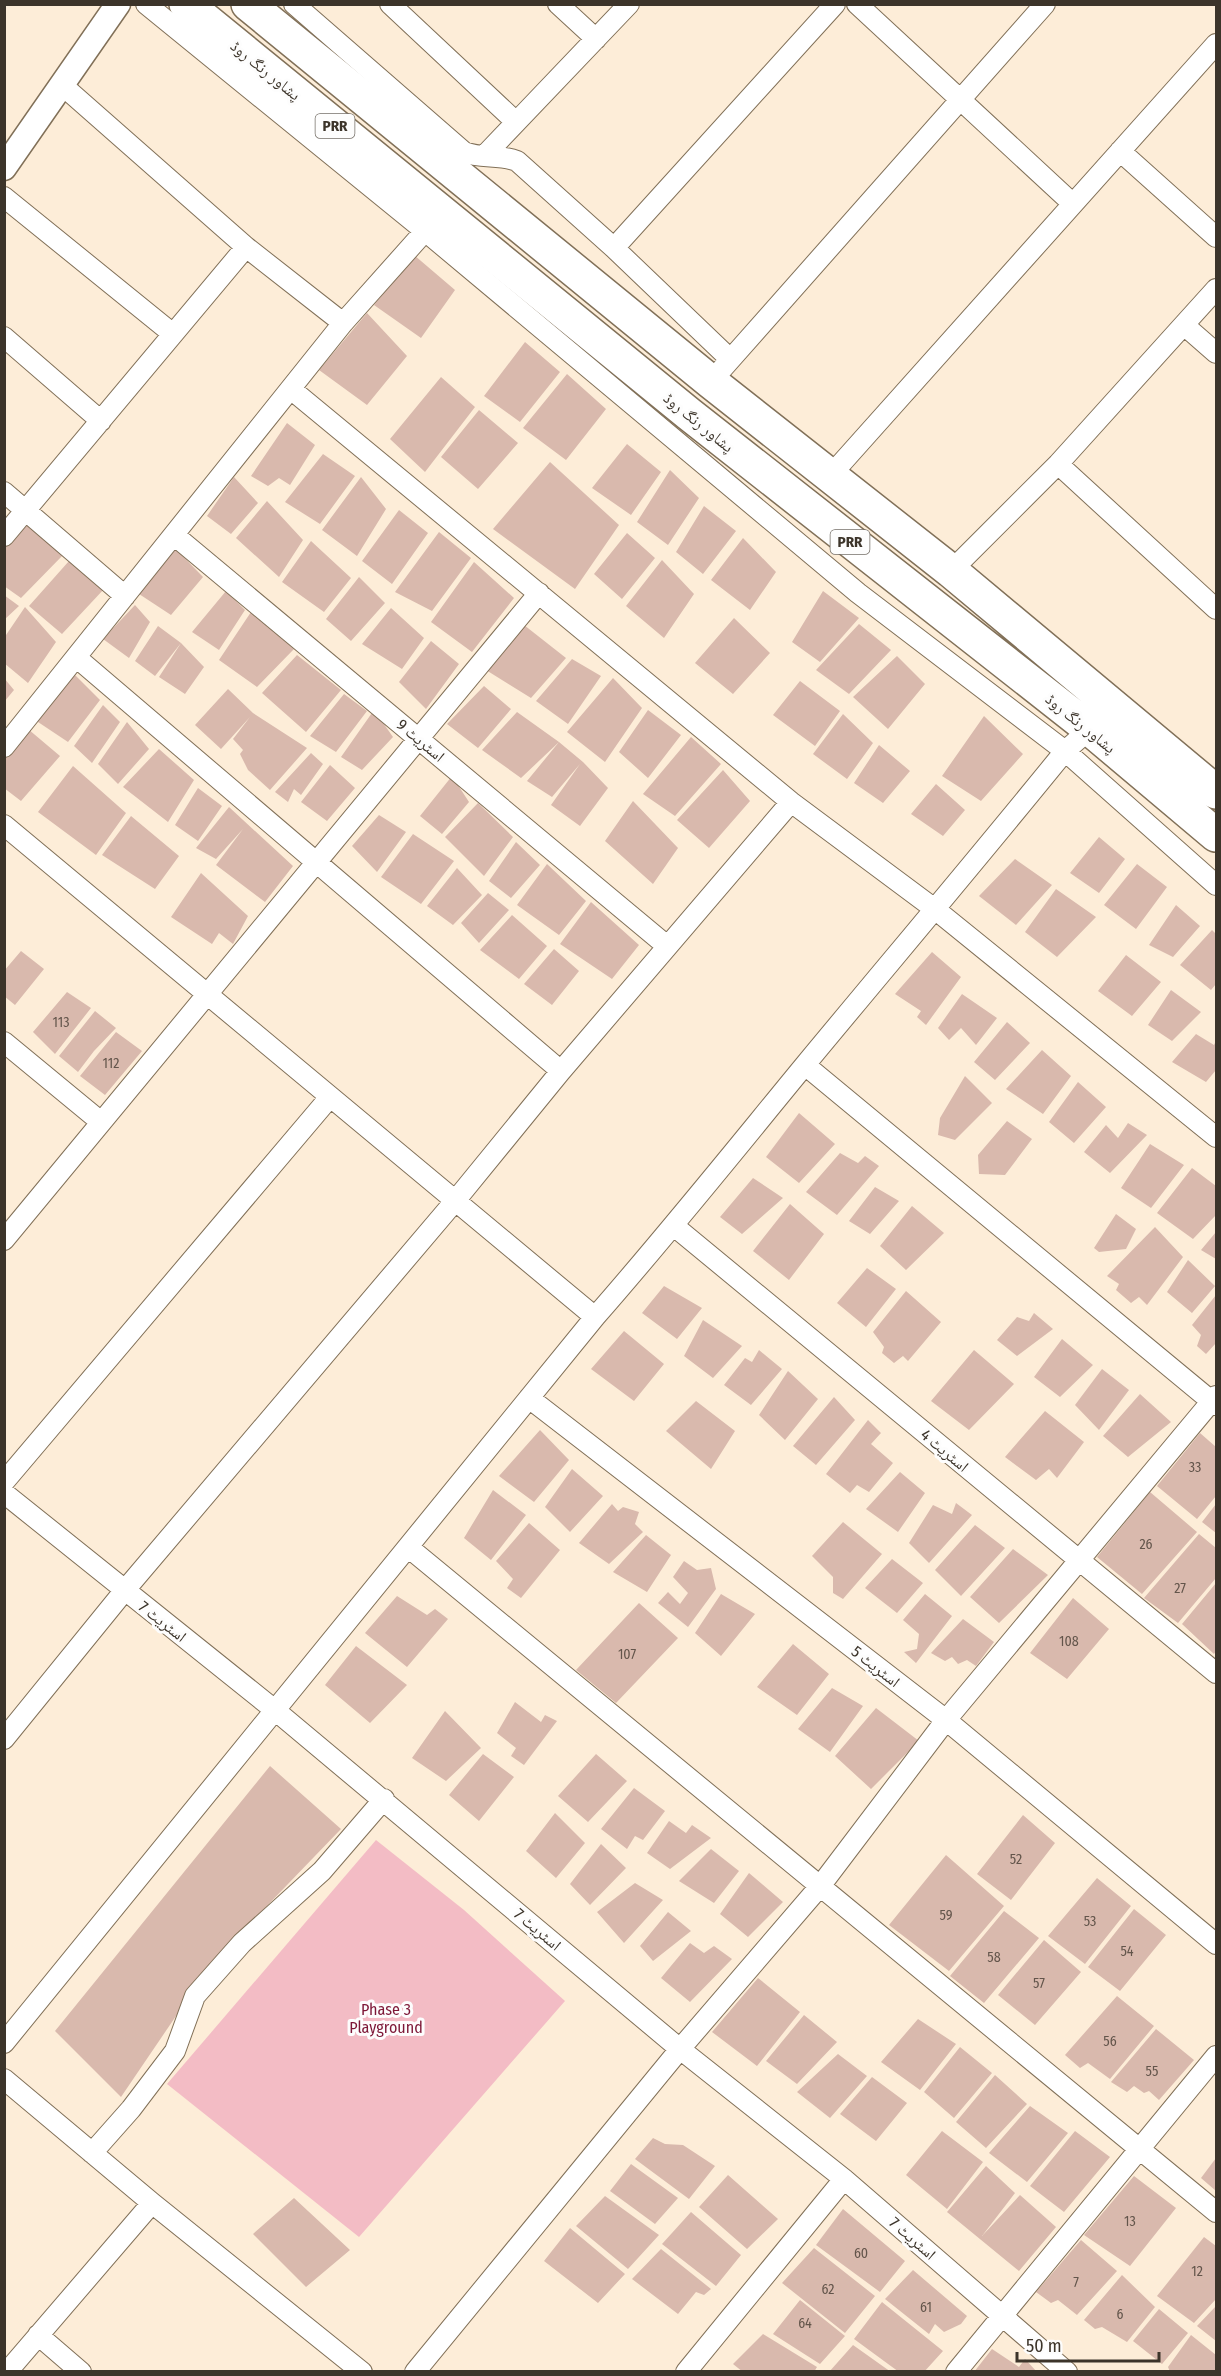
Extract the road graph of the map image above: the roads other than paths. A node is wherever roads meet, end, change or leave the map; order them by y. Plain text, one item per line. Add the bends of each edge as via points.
1 (118, 4) edge
2 (146, 4) edge
3 (186, 4) edge
4 (248, 4) edge
5 (294, 4) edge
6 (390, 4) edge
7 (558, 4) edge
8 (629, 4) edge
9 (835, 4) edge
10 (856, 4) edge
11 (1045, 4) edge
12 (596, 39) junction
13 (1216, 44) edge
14 (62, 85) junction
15 (961, 100) junction
16 (516, 122) junction
17 (1120, 151) junction
18 (484, 156) junction
19 (4, 168) edge
20 (4, 197) edge
21 (1073, 204) junction
22 (425, 231) junction
23 (1216, 237) edge
24 (246, 247) junction
25 (614, 248) junction
26 (1216, 289) edge
27 (343, 323) junction
28 (1184, 325) junction
29 (173, 334) junction
30 (4, 337) edge
31 (1216, 354) edge
32 (721, 371) junction
33 (292, 390) junction
34 (101, 421) junction
35 (1058, 464) junction
36 (830, 476) junction
37 (4, 492) edge
38 (26, 510) junction
39 (900, 531) junction
40 (174, 534) junction
41 (4, 536) edge
42 (873, 560) junction
43 (951, 571) junction
44 (539, 593) junction
45 (125, 596) junction
46 (1216, 609) edge
47 (77, 658) junction
48 (1090, 729) junction
49 (418, 738) junction
50 (4, 747) edge
51 (1065, 751) junction
52 (1216, 792) edge
53 (791, 802) junction
54 (4, 825) edge
55 (1216, 835) edge
56 (316, 862) junction
57 (1216, 885) edge
58 (936, 910) junction
59 (667, 946) junction
60 (207, 994) junction
61 (4, 1042) edge
62 (804, 1065) junction
63 (561, 1071) junction
64 (330, 1097) junction
65 (101, 1122) junction
66 (1216, 1137) edge
67 (455, 1201) junction
68 (674, 1226) junction
69 (5, 1238) edge
70 (595, 1317) junction
71 (529, 1398) junction
72 (1215, 1401) edge
73 (4, 1482) edge
74 (4, 1493) edge
75 (408, 1547) junction
76 (1079, 1560) junction
77 (125, 1590) junction
78 (1216, 1673) edge
79 (276, 1711) junction
80 (946, 1720) junction
81 (4, 1739) edge
82 (384, 1799) junction
83 (820, 1885) junction
84 (1216, 1944) edge
85 (4, 2043) edge
86 (680, 2049) junction
87 (1216, 2056) edge
88 (4, 2079) edge
89 (1141, 2148) junction
90 (92, 2153) junction
91 (844, 2179) junction
92 (152, 2203) junction
93 (1216, 2212) edge
94 (1003, 2315) junction
95 (38, 2335) junction
96 (8, 2372) edge
97 (81, 2372) edge
98 (362, 2372) edge
99 (415, 2372) edge
100 (686, 2372) edge
101 (956, 2372) edge
102 (1066, 2372) edge

1 - 14 street
2 - 22 street
3 - 42 highway, پشاور رنگ روڈ / PRR
4 - 32 highway, پشاور رنگ روڈ / PRR via 512,218
5 - 18 street via 458,148
6 - 16 street
7 - 12 street
8 - 12 street
9 - 25 street
10 - 15 street
11 - 15 street
12 - 16 street
13 - 17 street
14 - 19 street
14 - 24 street
15 - 21 street
15 - 32 street
16 - 18 street
17 - 21 street
17 - 23 street
18 - 25 street via 502,156 517,162
20 - 29 street
21 - 36 street
22 - 27 street
22 - 51 street via 858,593
24 - 27 street
24 - 29 street
25 - 32 street
26 - 28 street
27 - 33 street
28 - 31 street
28 - 35 street
29 - 34 street
30 - 34 street
32 - 36 highway, پشاور رنگ روڈ / PRR
33 - 40 street
33 - 44 street
34 - 38 street
35 - 43 street
35 - 46 street
36 - 39 highway, پشاور رنگ روڈ / PRR
37 - 38 street
38 - 41 street
38 - 45 street
39 - 42 highway
39 - 43 highway, پشاور رنگ روڈ / PRR
40 - 45 street
40 - 49 street, اسٹریٹ 9
42 - 48 highway, پشاور رنگ روڈ / PRR
43 - 52 highway, پشاور رنگ روڈ / PRR
44 - 49 street
44 - 53 street
45 - 47 street
47 - 50 street
47 - 56 street
48 - 51 street
48 - 55 highway, پشاور رنگ روڈ / PRR
49 - 56 street
49 - 59 street, اسٹریٹ 9
51 - 57 street
51 - 58 street
53 - 58 street
53 - 59 street
54 - 60 street
56 - 60 street
56 - 63 street
58 - 62 street
58 - 66 street
59 - 63 street
60 - 64 street
60 - 65 street
61 - 65 street
62 - 68 street
62 - 72 street
63 - 67 street
64 - 67 street
64 - 73 street
65 - 69 street
67 - 70 street
67 - 77 street
68 - 70 street
68 - 76 street, اسٹریٹ 4
70 - 71 street
71 - 75 street
71 - 80 street, اسٹریٹ 5
72 - 76 street
74 - 77 street, اسٹریٹ 7
75 - 79 street
75 - 83 street
76 - 78 street, اسٹریٹ 4
76 - 80 street
77 - 79 street, اسٹریٹ 7
77 - 81 street
79 - 82 street, اسٹریٹ 7
79 - 85 street
80 - 83 street
80 - 84 street, اسٹریٹ 5
82 - 86 street, اسٹریٹ 7
82 - 90 street via 322,1871 242,1943 195,1996 176,2051
83 - 86 street
83 - 89 street
86 - 91 street, اسٹریٹ 7
86 - 99 street
87 - 89 street
88 - 90 street
89 - 93 street
89 - 94 street
90 - 92 street
91 - 94 street, اسٹریٹ 7
91 - 100 street
92 - 95 street
92 - 98 street
94 - 101 street
94 - 102 street, اسٹریٹ 7
95 - 96 street
95 - 97 street

